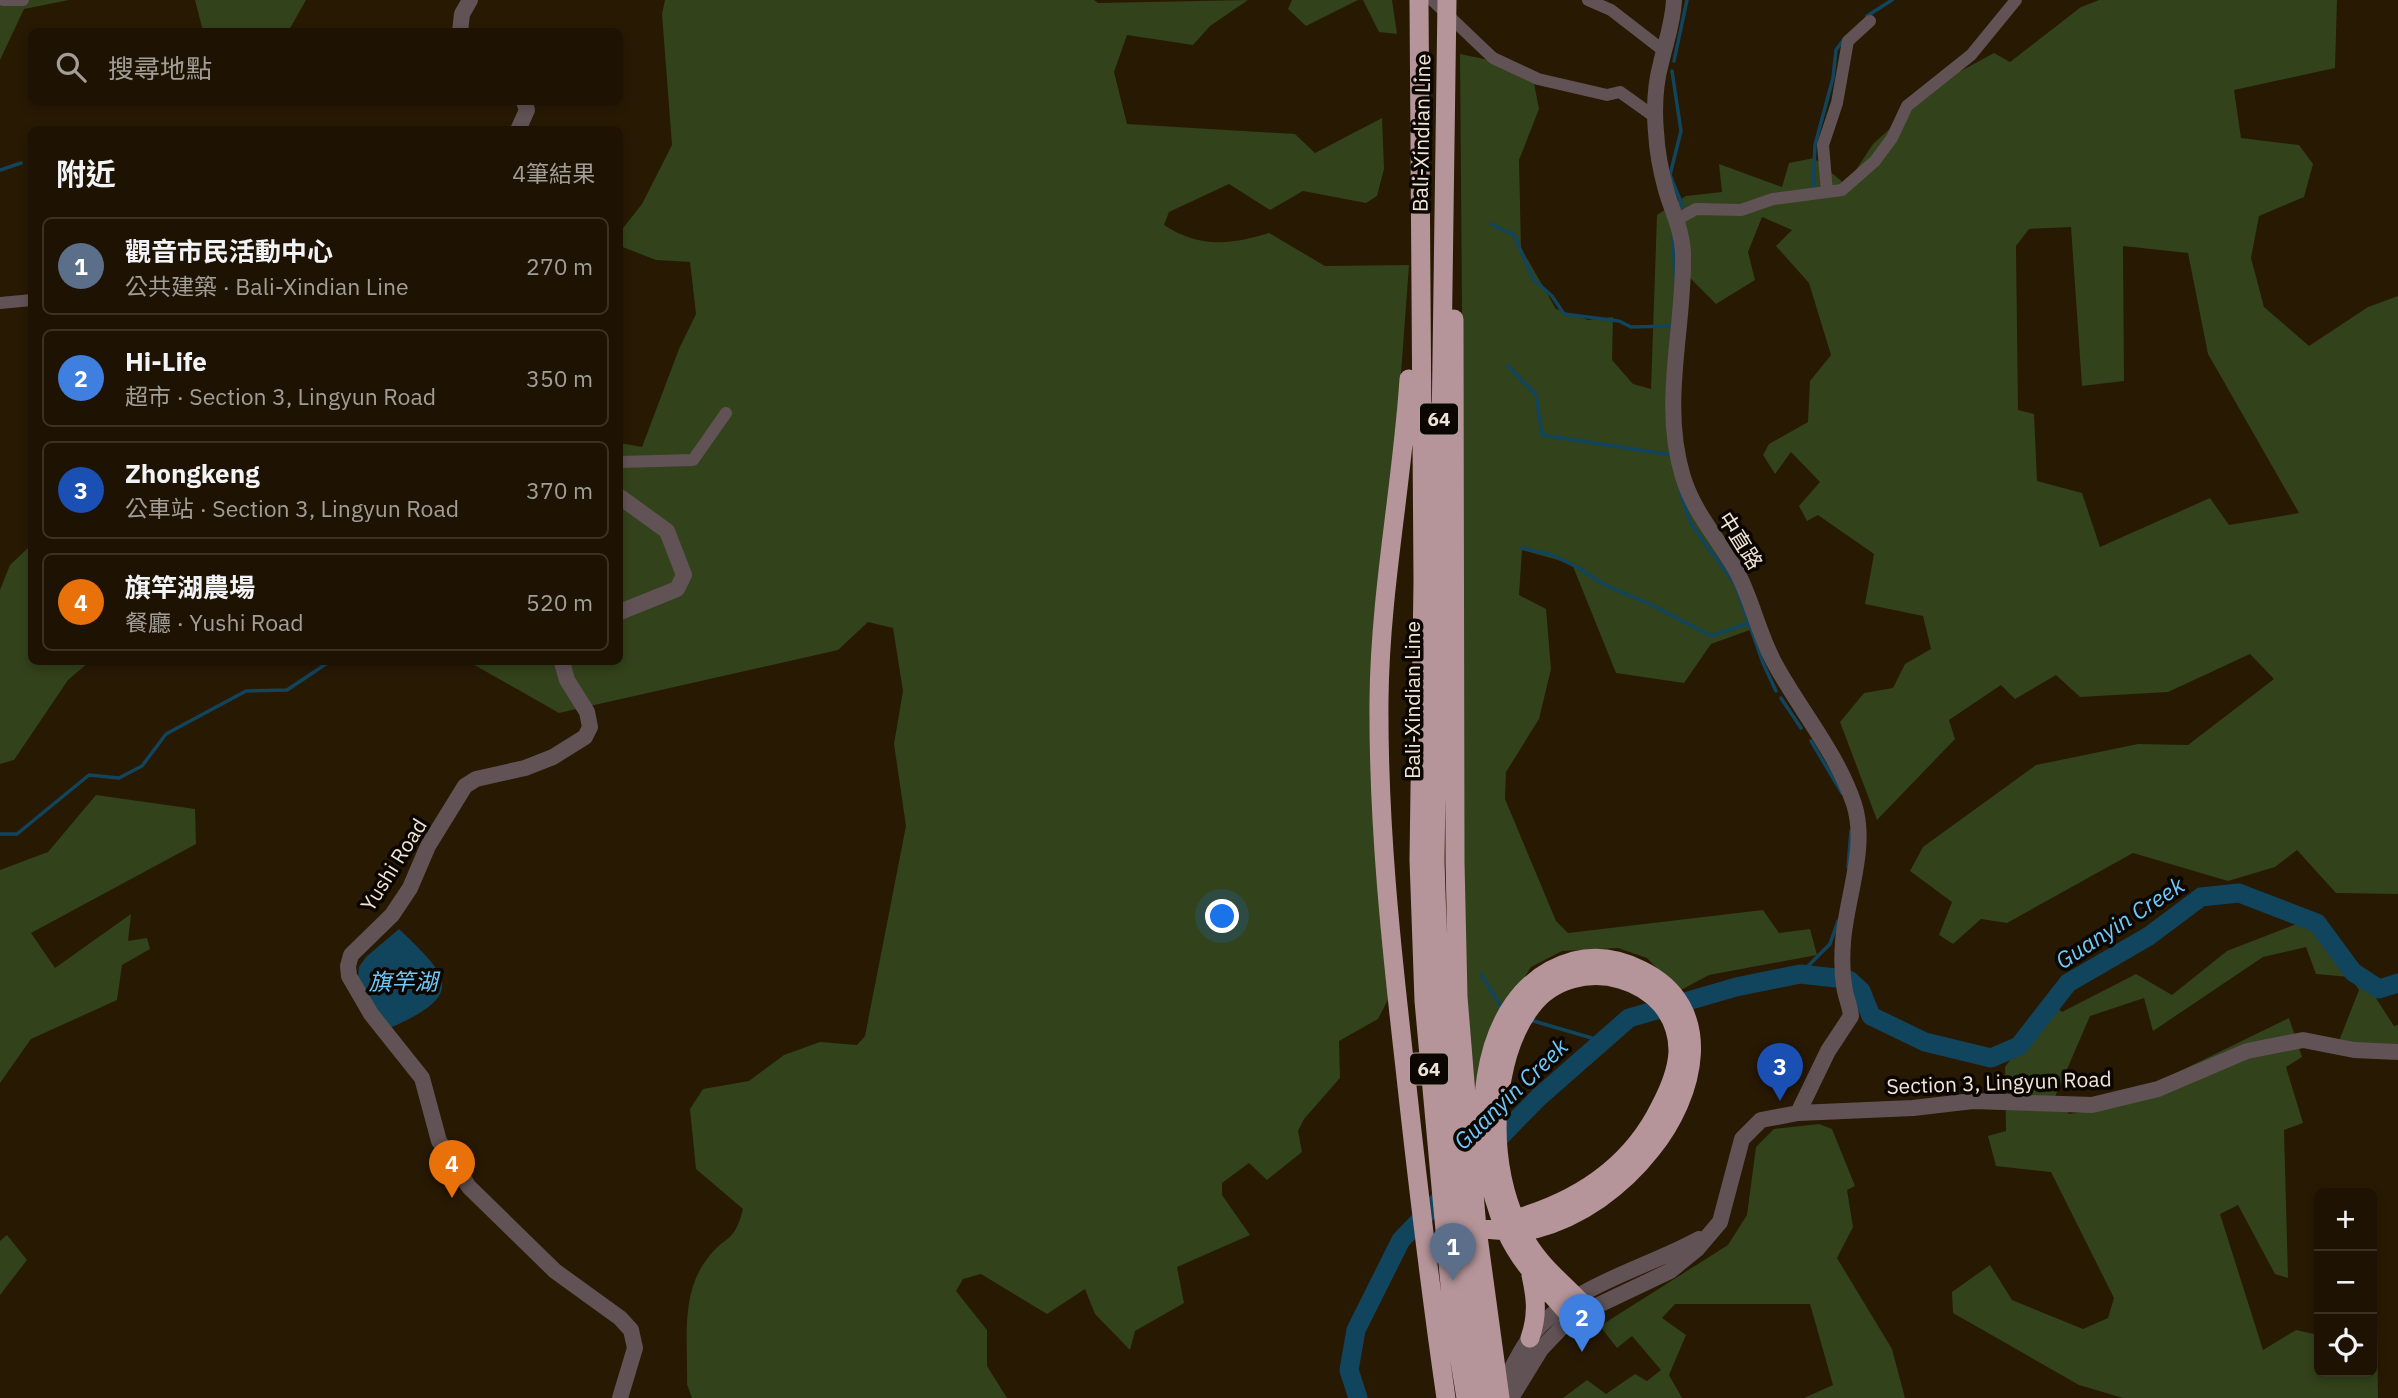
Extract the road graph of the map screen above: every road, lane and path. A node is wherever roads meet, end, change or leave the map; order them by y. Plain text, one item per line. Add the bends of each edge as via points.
1 (3, 0) edge
2 (23, 0) edge
3 (470, 0) edge
4 (1419, 0) edge
5 (1432, 0) edge
6 (1447, 0) edge
7 (1588, 0) edge
8 (1674, 0) edge
9 (2016, 0) edge
10 (1870, 21) dead end
11 (460, 28) edge
12 (1664, 51) junction
13 (525, 105) edge
14 (520, 126) edge
15 (1656, 135) junction
16 (1444, 192) junction
17 (1827, 192) junction
18 (1678, 219) junction
19 (1420, 226) junction
20 (28, 300) edge
21 (0, 303) edge
22 (726, 413) dead end
23 (623, 462) edge
24 (623, 499) edge
25 (623, 611) edge
26 (563, 665) edge
27 (1427, 738) junction
28 (2398, 1052) edge
29 (1798, 1113) junction
30 (1497, 1184) junction
31 (1477, 1229) junction
32 (1424, 1236) junction
33 (1530, 1274) junction
34 (1575, 1308) junction
35 (1530, 1338) junction
36 (620, 1398) edge
37 (1446, 1398) edge
38 (1466, 1398) edge
39 (1482, 1398) edge
40 (1498, 1398) edge
41 (1511, 1398) edge

1 - 2 street
3 - 11 street
4 - 19 highway, Bali-Xindian Line / 64
5 - 15 street via 1493,58 1538,79 1607,95 1620,92 1655,117
6 - 16 highway, Bali-Xindian Line / 64
7 - 12 street via 1611,9
8 - 12 street, 中直路
9 - 17 street via 1972,55 1907,106 1875,161 1842,190
10 - 17 street via 1848,41 1837,103 1823,145
12 - 15 street, 中直路 via 1655,107
13 - 14 street
15 - 18 street, 中直路 via 1666,190
16 - 27 highway, Bali-Xindian Line / 64
16 - 31 highway via 1454,254 1458,996
17 - 18 street via 1773,199 1741,210 1696,209
18 - 29 street, 中直路 via 1683,249 1673,380 1682,474 1695,509 1744,584 1774,663 1855,806 1858,843 1843,944 1844,988 1852,1016 1828,1051
19 - 27 highway, Bali-Xindian Line / 64
19 - 32 highway via 1406,429 1385,592 1379,797 1386,900
20 - 21 street
22 - 23 street via 694,460
24 - 25 street via 667,531 684,575 677,589
26 - 36 street, Yushi Road via 587,712 590,727 585,737 553,757 465,786 428,846 410,888 392,915 351,955 348,966 371,1014 422,1078 439,1142 469,1187 555,1271 631,1330 635,1348
27 - 38 highway, Bali-Xindian Line / 64 via 1424,1001 1450,1290
27 - 39 highway, Bali-Xindian Line / 64 via 1439,1000 1459,1227
28 - 29 street, Section 3, Lingyun Road via 2303,1040 2247,1051 2158,1089 2092,1105 1985,1101
29 - 34 street, Section 3, Lingyun Road via 1761,1120 1749,1129 1742,1139 1720,1222 1697,1249 1670,1271
30 - 31 highway via 1484,1133 1485,1090 1496,1038 1517,999 1557,968 1595,959 1631,965 1665,985 1685,1014 1692,1050 1684,1094 1657,1144 1623,1182 1581,1210 1533,1230
30 - 33 highway via 1505,1231
30 - 34 highway via 1526,1241
31 - 32 highway
31 - 40 highway
32 - 37 highway
33 - 34 highway
33 - 35 highway via 1537,1301
34 - 35 street, Section 3, Lingyun Road
34 - 41 street, Section 3, Lingyun Road via 1541,1349
35 - 40 street, Section 3, Lingyun Road

